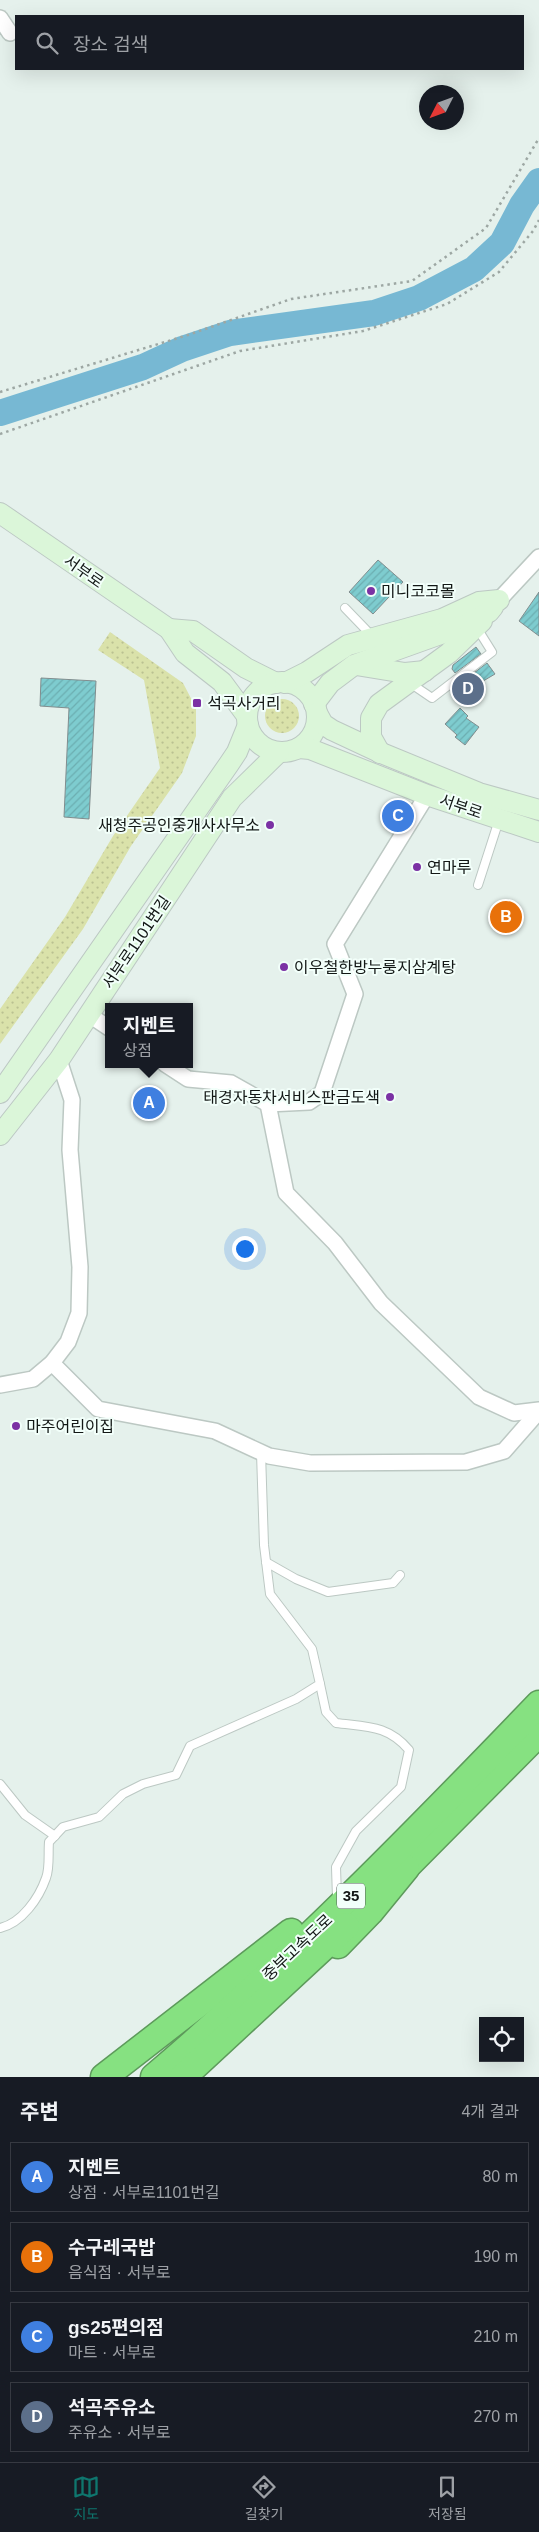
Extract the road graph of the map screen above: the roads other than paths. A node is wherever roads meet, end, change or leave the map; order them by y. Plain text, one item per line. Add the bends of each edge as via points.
1 (0, 18) edge
2 (10, 33) dead end
3 (0, 513) edge
4 (539, 557) edge
5 (494, 606) junction
6 (345, 608) dead end
7 (476, 627) junction
8 (169, 629) junction
9 (372, 637) junction
10 (354, 665) junction
11 (417, 677) junction
12 (280, 683) junction
13 (315, 709) junction
14 (247, 720) junction
15 (299, 748) junction
16 (279, 752) junction
17 (380, 753) junction
18 (427, 795) junction
19 (539, 810) edge
20 (499, 820) junction
21 (539, 832) edge
22 (478, 886) dead end
23 (88, 1014) junction
24 (105, 1025) edge
25 (59, 1060) junction
26 (171, 1068) edge
27 (0, 1093) edge
28 (268, 1104) junction
29 (0, 1135) edge
30 (52, 1363) junction
31 (0, 1385) edge
32 (539, 1410) edge
33 (261, 1453) junction
34 (266, 1562) junction
35 (400, 1575) dead end
36 (320, 1684) junction
37 (539, 1704) edge
38 (539, 1733) edge
39 (0, 1784) edge
40 (55, 1836) junction
41 (393, 1868) junction
42 (337, 1898) junction
43 (0, 1928) edge
44 (104, 2077) edge
45 (154, 2077) edge
46 (183, 2077) edge
47 (210, 2077) edge

1 - 2 street
3 - 8 street, 서부로
4 - 5 street
5 - 7 street
5 - 9 street via 479,602 442,619
5 - 10 street via 462,626
6 - 9 lane
7 - 11 street
7 - 11 lane via 492,652 432,698
8 - 12 street, 서부로 via 193,631 246,668
8 - 14 street, 서부로 via 185,652 222,682
9 - 12 street via 348,645 307,672
10 - 11 street
10 - 13 street via 330,683
11 - 17 street via 379,704 371,718 371,738
12 - 13 street via 303,689
12 - 14 street via 259,691 249,706
13 - 15 street via 314,732
13 - 17 street, 서부로 via 332,730
14 - 16 street via 257,742
14 - 27 street via 237,752
15 - 16 street
15 - 18 street, 서부로 via 310,749
16 - 23 street, 서부로1101번길 via 232,798
17 - 19 street, 서부로 via 479,793
18 - 20 street, 서부로
18 - 28 street via 335,944 354,994 322,1093 309,1102
20 - 21 street, 서부로
20 - 22 lane
23 - 24 street
23 - 25 street, 서부로1101번길
25 - 29 street, 서부로1101번길
25 - 30 street via 72,1100 70,1150 80,1267 79,1313 68,1342
26 - 28 street via 188,1079 231,1083
28 - 32 street via 286,1193 334,1243 381,1304 479,1397 514,1413
30 - 31 street via 33,1379
30 - 33 street via 98,1409 215,1431
32 - 33 street via 504,1451 466,1462 310,1463
33 - 34 lane
34 - 35 lane via 328,1592 393,1583
34 - 36 lane via 270,1594 312,1649
36 - 40 lane via 296,1699 190,1746 176,1775 143,1784 123,1794 99,1817 63,1827
36 - 42 lane via 326,1712 336,1723 382,1729 410,1750 401,1787 356,1831 336,1866
37 - 41 highway, 중부고속도로 / 35
38 - 41 highway, 중부고속도로 / 35
39 - 40 lane via 25,1815
40 - 43 lane via 49,1842 47,1876 30,1909
41 - 42 highway
41 - 45 highway, 중부고속도로 / 35
41 - 46 highway, 중부고속도로 / 35 via 273,1996
41 - 47 highway via 370,1912
42 - 44 highway

